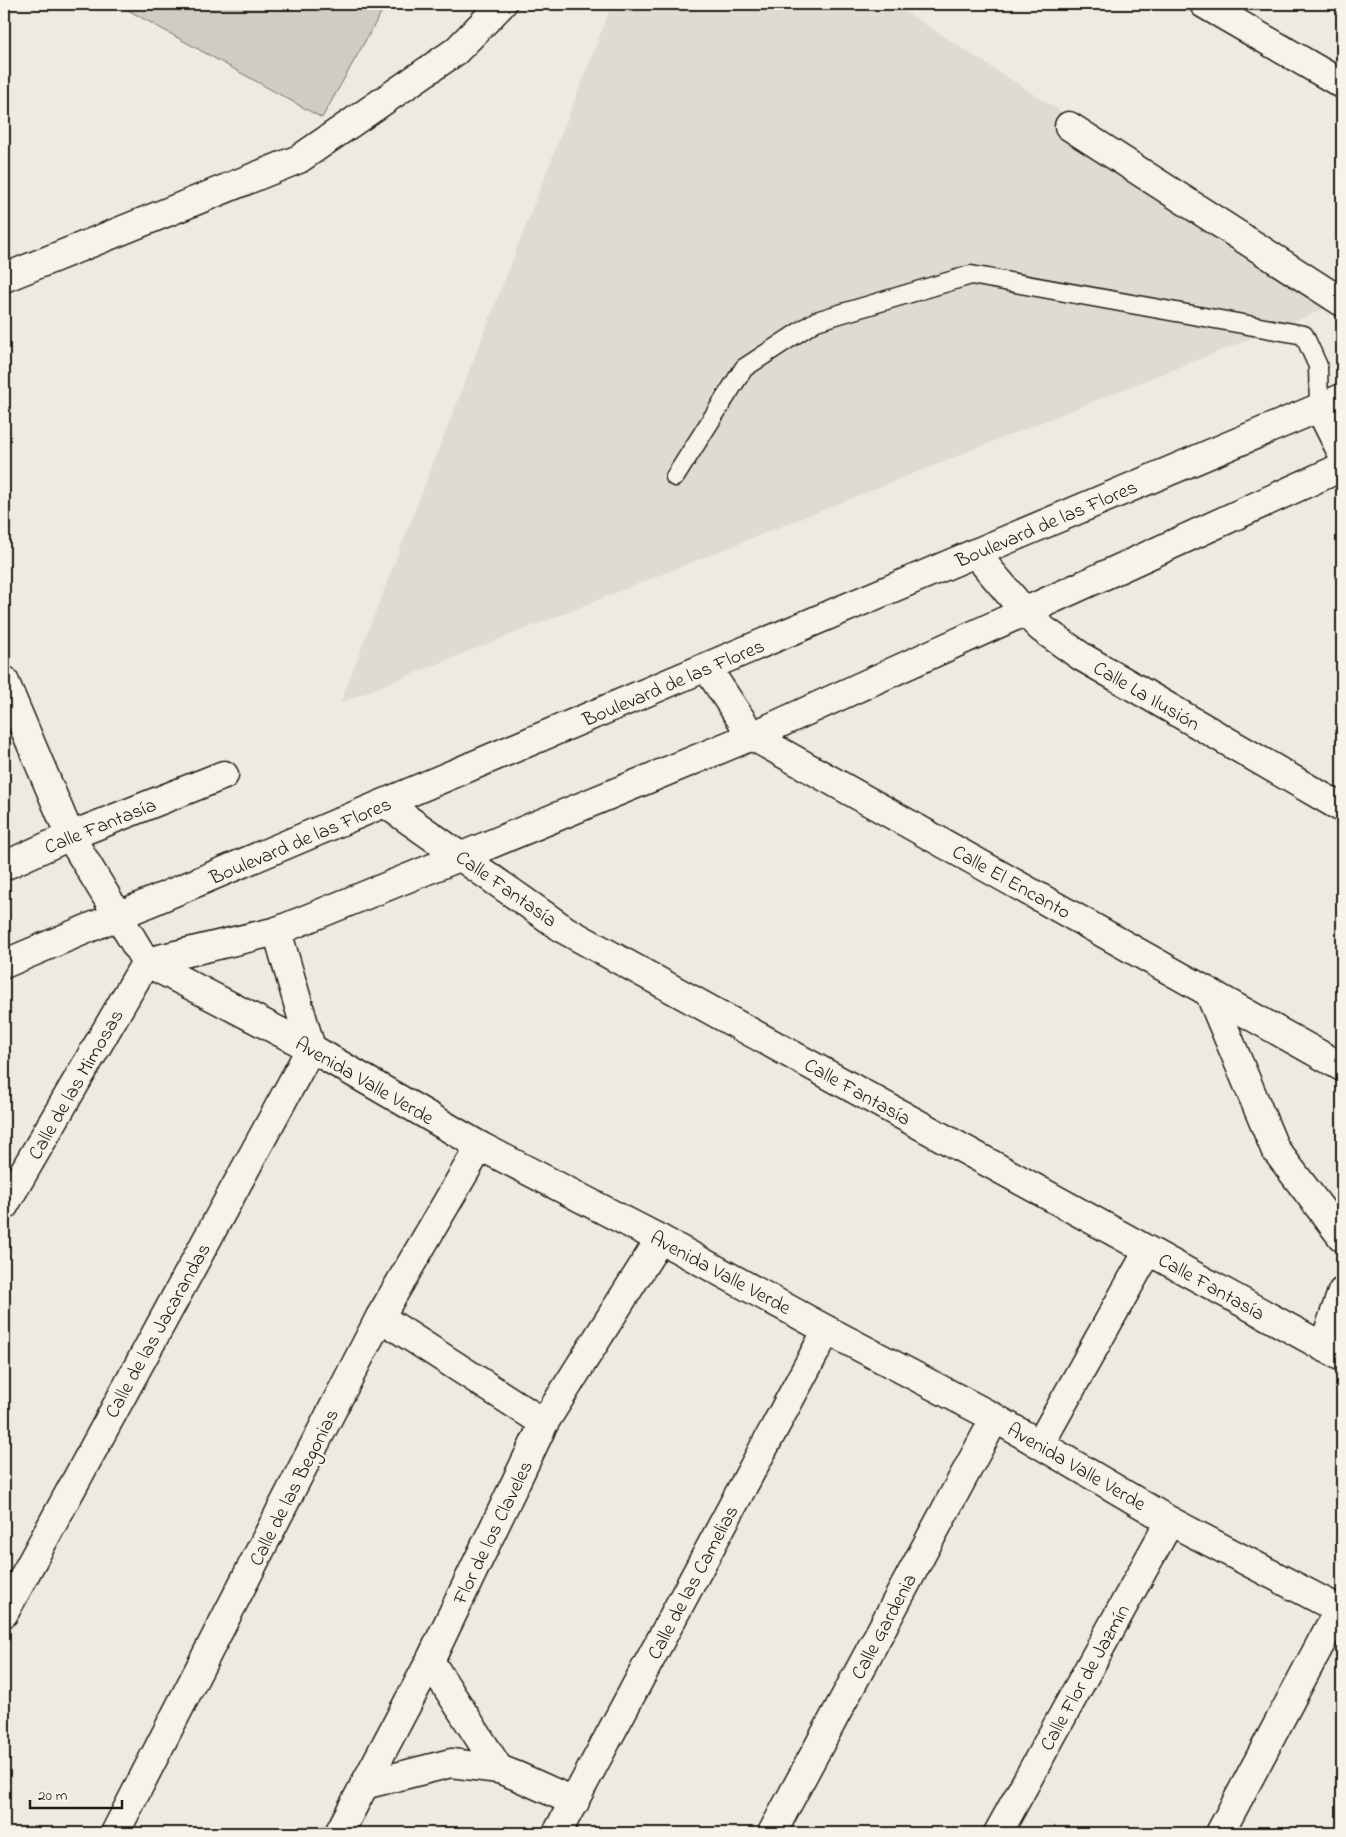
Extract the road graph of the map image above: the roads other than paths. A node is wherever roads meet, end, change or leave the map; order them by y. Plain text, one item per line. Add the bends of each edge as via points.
1 (502, 4) edge
2 (1204, 4) edge
3 (1342, 84) edge
4 (1069, 126) dead end
5 (4, 278) edge
6 (1342, 302) edge
7 (1330, 403) edge
8 (1342, 453) edge
9 (1342, 466) edge
10 (675, 477) dead end
11 (975, 553) junction
12 (1024, 611) junction
13 (707, 668) junction
14 (4, 680) edge
15 (752, 736) junction
16 (224, 775) dead end
17 (386, 804) junction
18 (1342, 808) edge
19 (70, 836) junction
20 (462, 856) junction
21 (4, 866) edge
22 (117, 917) junction
23 (277, 931) junction
24 (146, 962) junction
25 (4, 964) edge
26 (1209, 992) junction
27 (311, 1048) junction
28 (1342, 1067) edge
29 (480, 1146) junction
30 (4, 1206) edge
31 (1342, 1237) edge
32 (660, 1238) junction
33 (1148, 1250) junction
34 (1342, 1292) edge
35 (380, 1317) junction
36 (827, 1330) junction
37 (1332, 1352) edge
38 (995, 1418) junction
39 (544, 1423) junction
40 (1040, 1444) junction
41 (1170, 1521) junction
42 (1341, 1610) edge
43 (4, 1613) edge
44 (430, 1661) junction
45 (499, 1769) junction
46 (364, 1785) junction
47 (574, 1802) junction
48 (115, 1833) edge
49 (339, 1833) edge
50 (557, 1833) edge
51 (772, 1833) edge
52 (998, 1833) edge
53 (1220, 1833) edge

1 - 5 street via 456,50 300,159
2 - 3 street
4 - 6 street
7 - 8 street
7 - 10 lane via 1304,335 971,275 816,321 744,368
7 - 11 street, Boulevard de las Flores
9 - 12 street
11 - 12 street, Calle La Ilusión
11 - 13 street, Boulevard de las Flores
12 - 15 street
12 - 18 street, Calle La Ilusión via 1040,628 1082,657
13 - 15 street, Calle El Encanto
13 - 17 street, Boulevard de las Flores
14 - 19 street, Avenida Valle Verde
15 - 20 street
15 - 26 street, Calle El Encanto
16 - 19 street, Calle Fantasía
17 - 20 street, Calle Fantasía
17 - 22 street, Boulevard de las Flores
19 - 21 street, Calle Fantasía
19 - 22 street, Avenida Valle Verde
20 - 23 street
20 - 33 street, Calle Fantasía via 565,930
22 - 24 street, Avenida Valle Verde
22 - 25 street, Boulevard de las Flores
23 - 24 street
23 - 27 street
24 - 27 street, Avenida Valle Verde
24 - 30 street, Calle de las Mimosas
26 - 28 street, Calle El Encanto
26 - 31 street via 1275,1149
27 - 29 street, Avenida Valle Verde
27 - 43 street, Calle de las Jacarandas
29 - 32 street, Avenida Valle Verde
29 - 35 street, Calle de las Begonias
32 - 36 street, Avenida Valle Verde
32 - 39 street, Flor de los Claveles
33 - 37 street, Calle Fantasía
33 - 40 street
34 - 37 street
35 - 39 street
35 - 48 street, Calle de las Begonias
36 - 38 street, Avenida Valle Verde
36 - 47 street, Calle de las Camelias
38 - 40 street, Avenida Valle Verde
38 - 51 street, Calle Gardenia
39 - 44 street, Flor de los Claveles
40 - 41 street, Avenida Valle Verde
41 - 42 street, Avenida Valle Verde
41 - 52 street, Calle Flor de Jazmín
42 - 53 street
44 - 45 street
44 - 46 street, Flor de los Claveles
45 - 46 street via 452,1763
45 - 47 street
46 - 49 street, Flor de los Claveles
47 - 50 street, Calle de las Camelias

